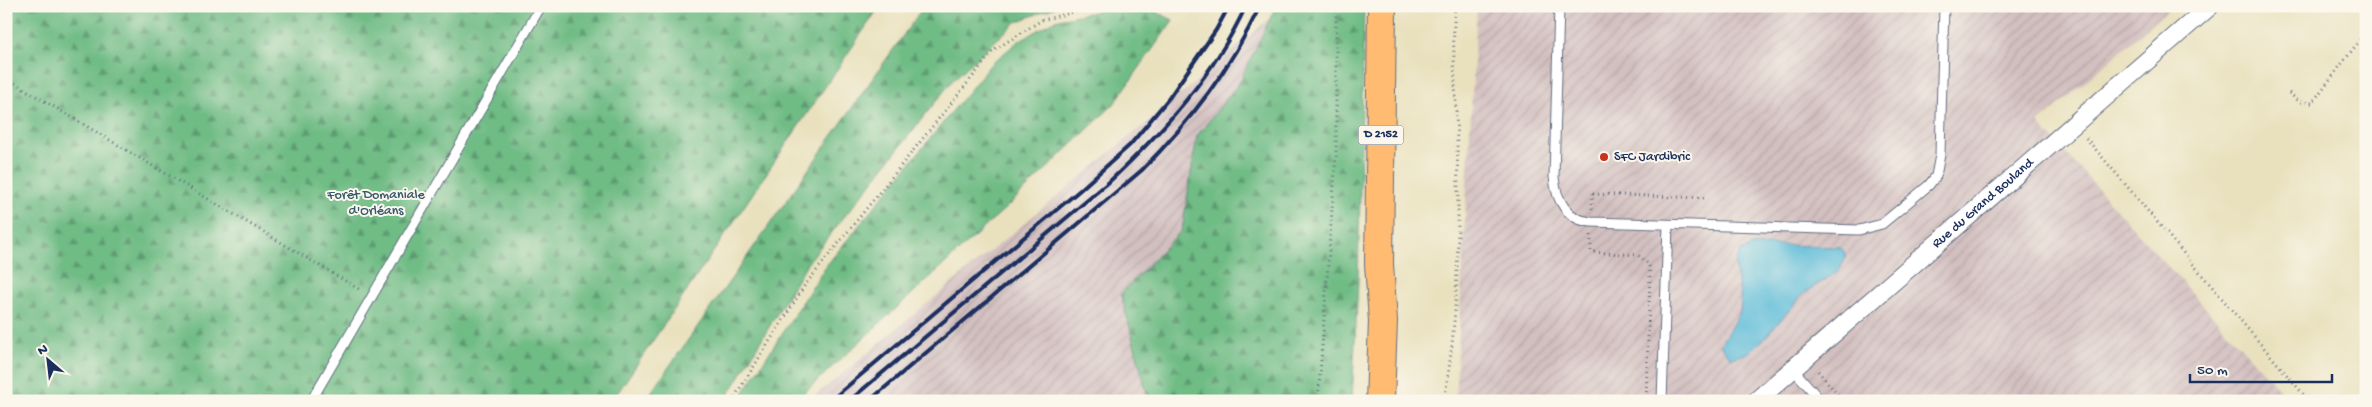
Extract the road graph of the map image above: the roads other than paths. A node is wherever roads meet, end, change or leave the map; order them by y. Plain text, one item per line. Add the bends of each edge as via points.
1 (541, 6) edge
2 (1382, 6) edge
3 (1559, 6) edge
4 (1944, 6) edge
5 (2210, 6) edge
6 (1668, 225) junction
7 (1379, 264) junction
8 (1799, 363) junction
9 (311, 401) edge
10 (1362, 401) edge
11 (1380, 401) edge
12 (1662, 401) edge
13 (1756, 401) edge
14 (1821, 401) edge

1 - 9 lane
2 - 7 main road, D 2152
3 - 6 lane via 1555,187 1564,208 1581,221
4 - 6 lane via 1939,166 1929,185 1891,218 1859,230
5 - 8 street, Rue du Grand Bouland
6 - 12 lane
7 - 10 main road, D 2152
7 - 11 main road, D 2152 via 1382,321
8 - 13 street, Rue du Grand Bouland
8 - 14 lane

